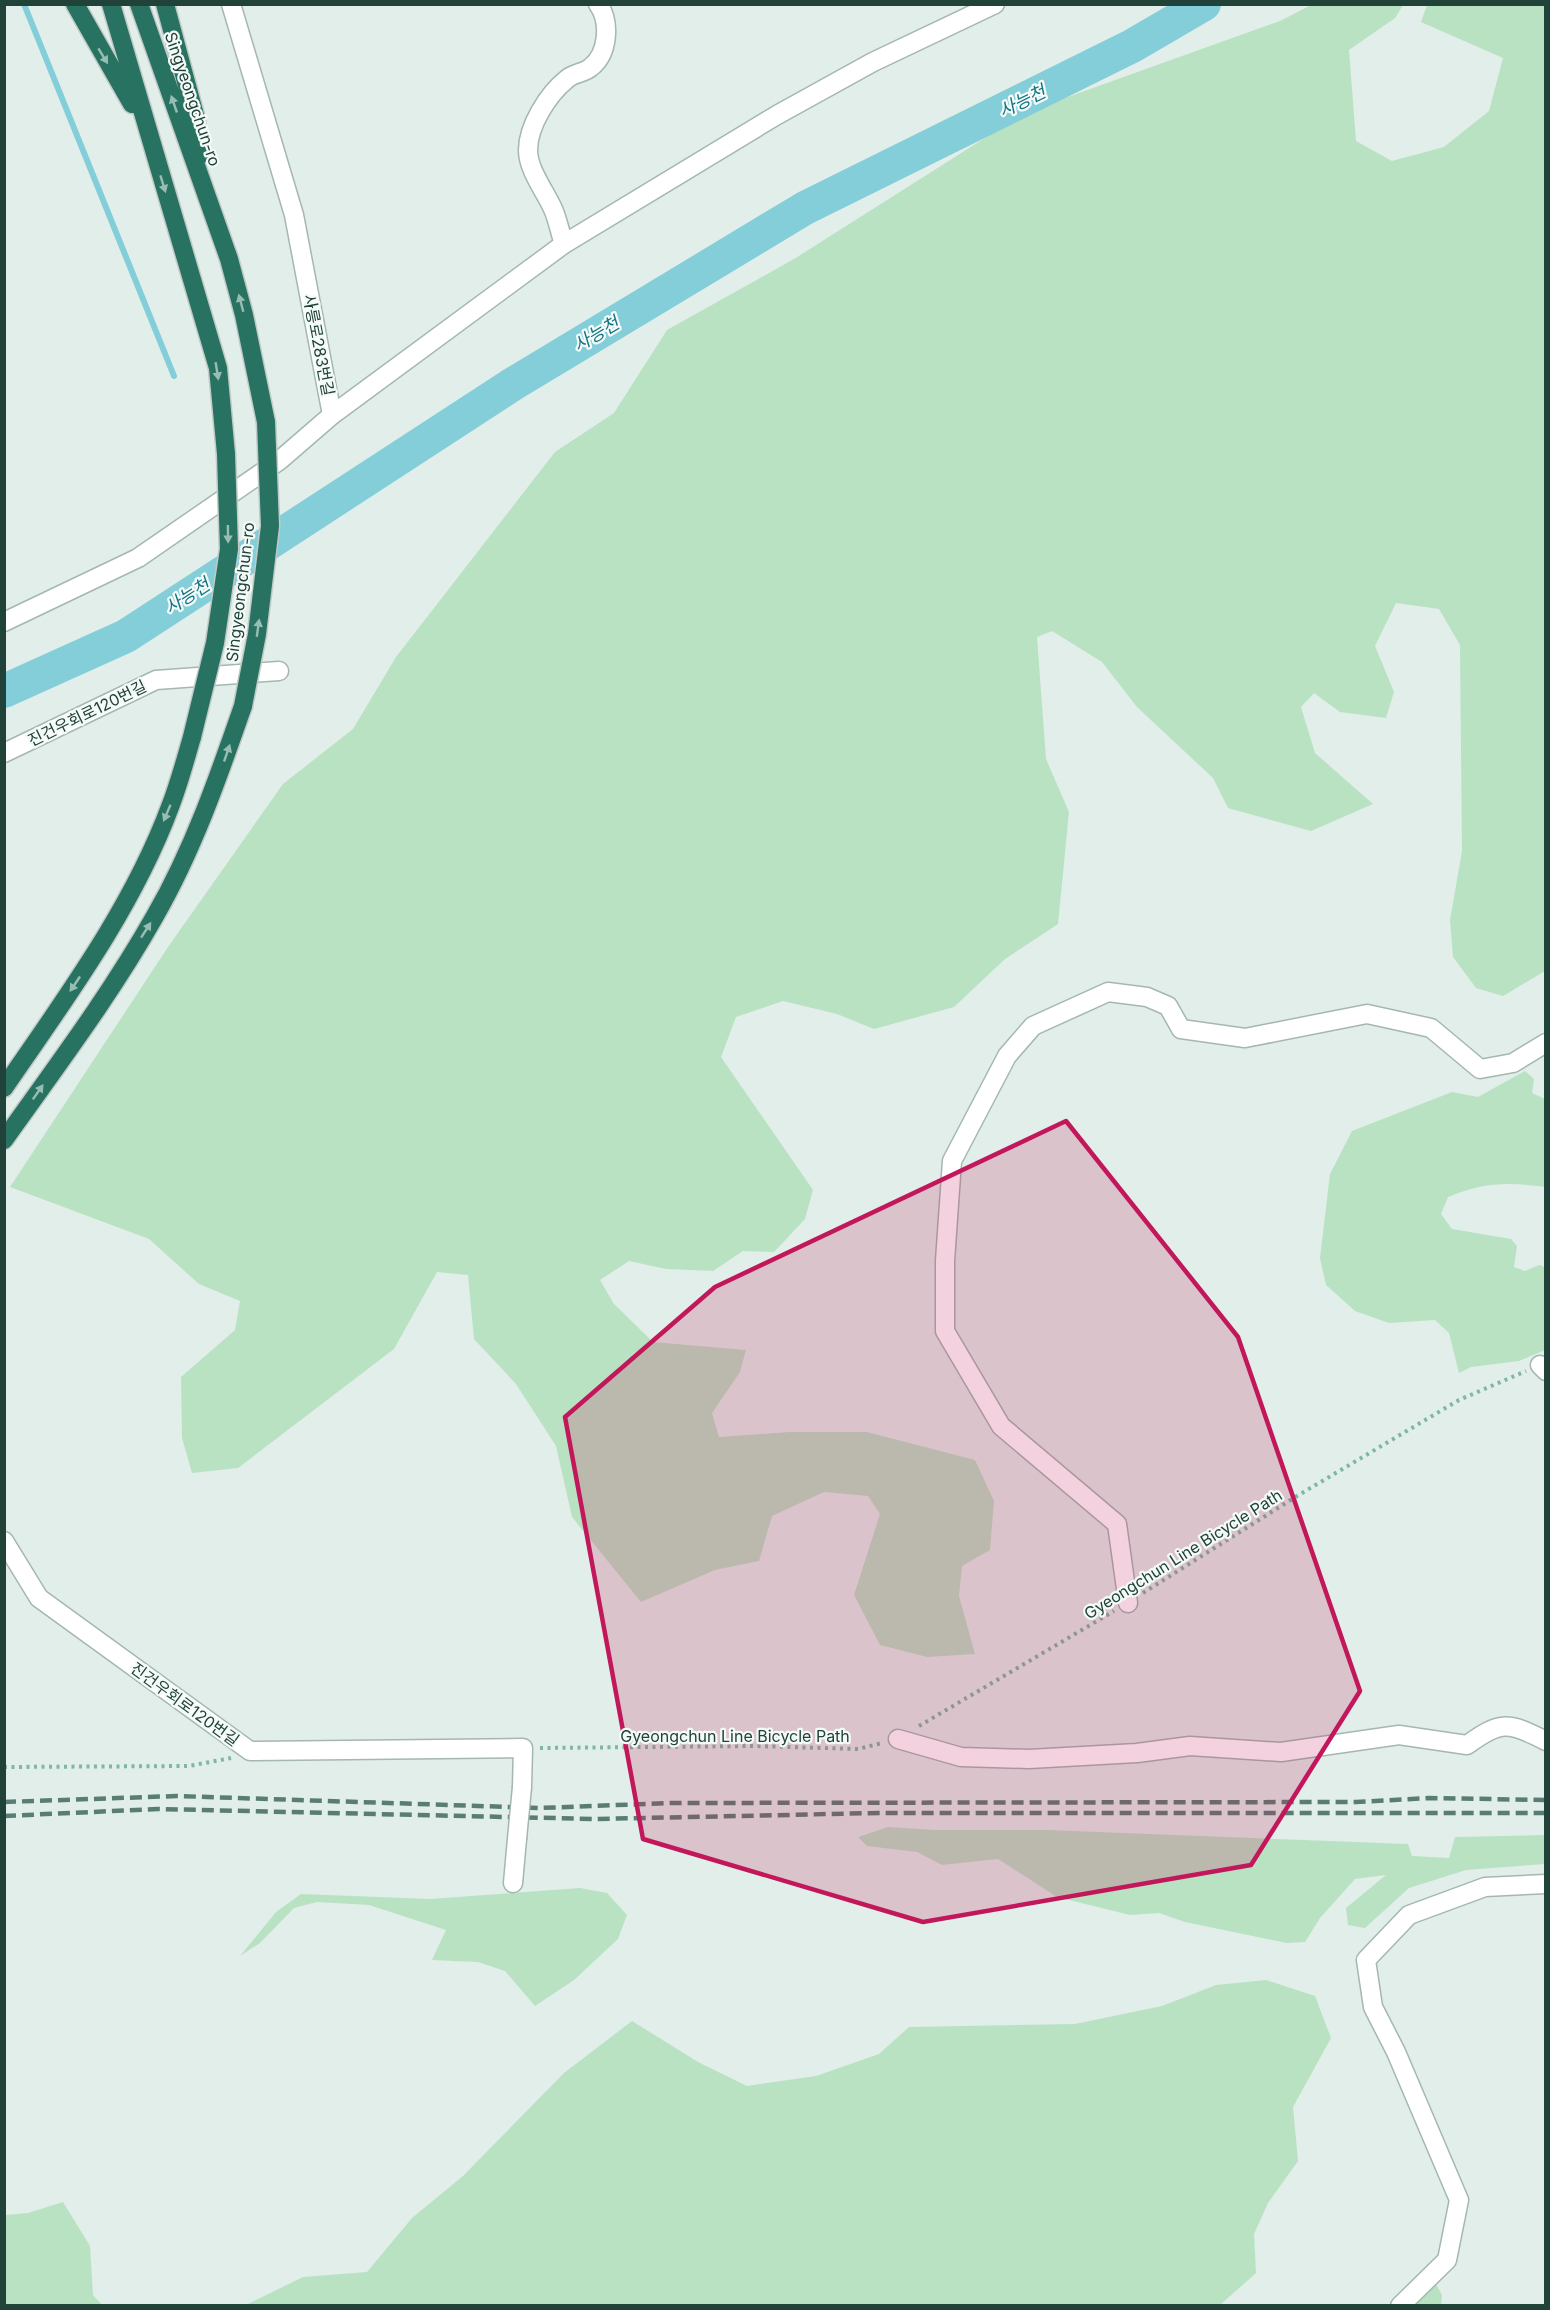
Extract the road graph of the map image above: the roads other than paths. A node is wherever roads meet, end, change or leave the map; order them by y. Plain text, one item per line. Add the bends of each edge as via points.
1 (75, 4) edge
2 (111, 4) edge
3 (139, 4) edge
4 (165, 4) edge
5 (231, 4) edge
6 (598, 4) edge
7 (995, 4) edge
8 (146, 128) junction
9 (200, 179) junction
10 (564, 244) junction
11 (332, 415) junction
12 (4, 622) edge
13 (279, 671) dead end
14 (4, 753) edge
15 (1545, 1042) edge
16 (4, 1088) edge
17 (4, 1140) edge
18 (4, 1541) edge
19 (1128, 1603) road end
20 (898, 1739) road end
21 (1545, 1741) edge
22 (513, 1883) dead end
23 (1545, 1884) edge
24 (1400, 2306) edge

1 -> 8 highway
2 - 8 highway, Singyeongchun-ro
9 -> 3 highway, Singyeongchun-ro
4 - 9 highway via 196,119
5 - 11 street, 사릉로283번길 via 294,215
6 - 10 street via 606,35 604,52 591,68 568,77 554,93 532,127 528,152 554,210
7 - 10 street via 873,62 777,115
8 -> 16 highway, Singyeongchun-ro, bridge via 218,368 229,549 216,643 170,808 138,878 85,969
17 -> 9 highway, Singyeongchun-ro, bridge via 155,916 203,821 243,706 257,634 270,526 266,422 229,259
10 - 11 street
11 - 12 street, 사릉로283번길 via 280,460 138,558
13 - 14 street, 진건우회로120번길 via 156,680
15 - 19 street via 1513,1063 1480,1069 1431,1028 1367,1014 1245,1038 1181,1029 1168,1006 1147,997 1108,992 1033,1026 1007,1056 952,1161 945,1331 1001,1426 1117,1524
18 - 22 street, 진건우회로120번길, bridge via 39,1598 250,1751 523,1748
20 - 21 street via 961,1757 1029,1759 1190,1746 1281,1752 1399,1735 1467,1745 1489,1729 1516,1725
23 - 24 street via 1485,1887 1409,1914 1366,1960 1373,2007 1460,2200 1447,2260

